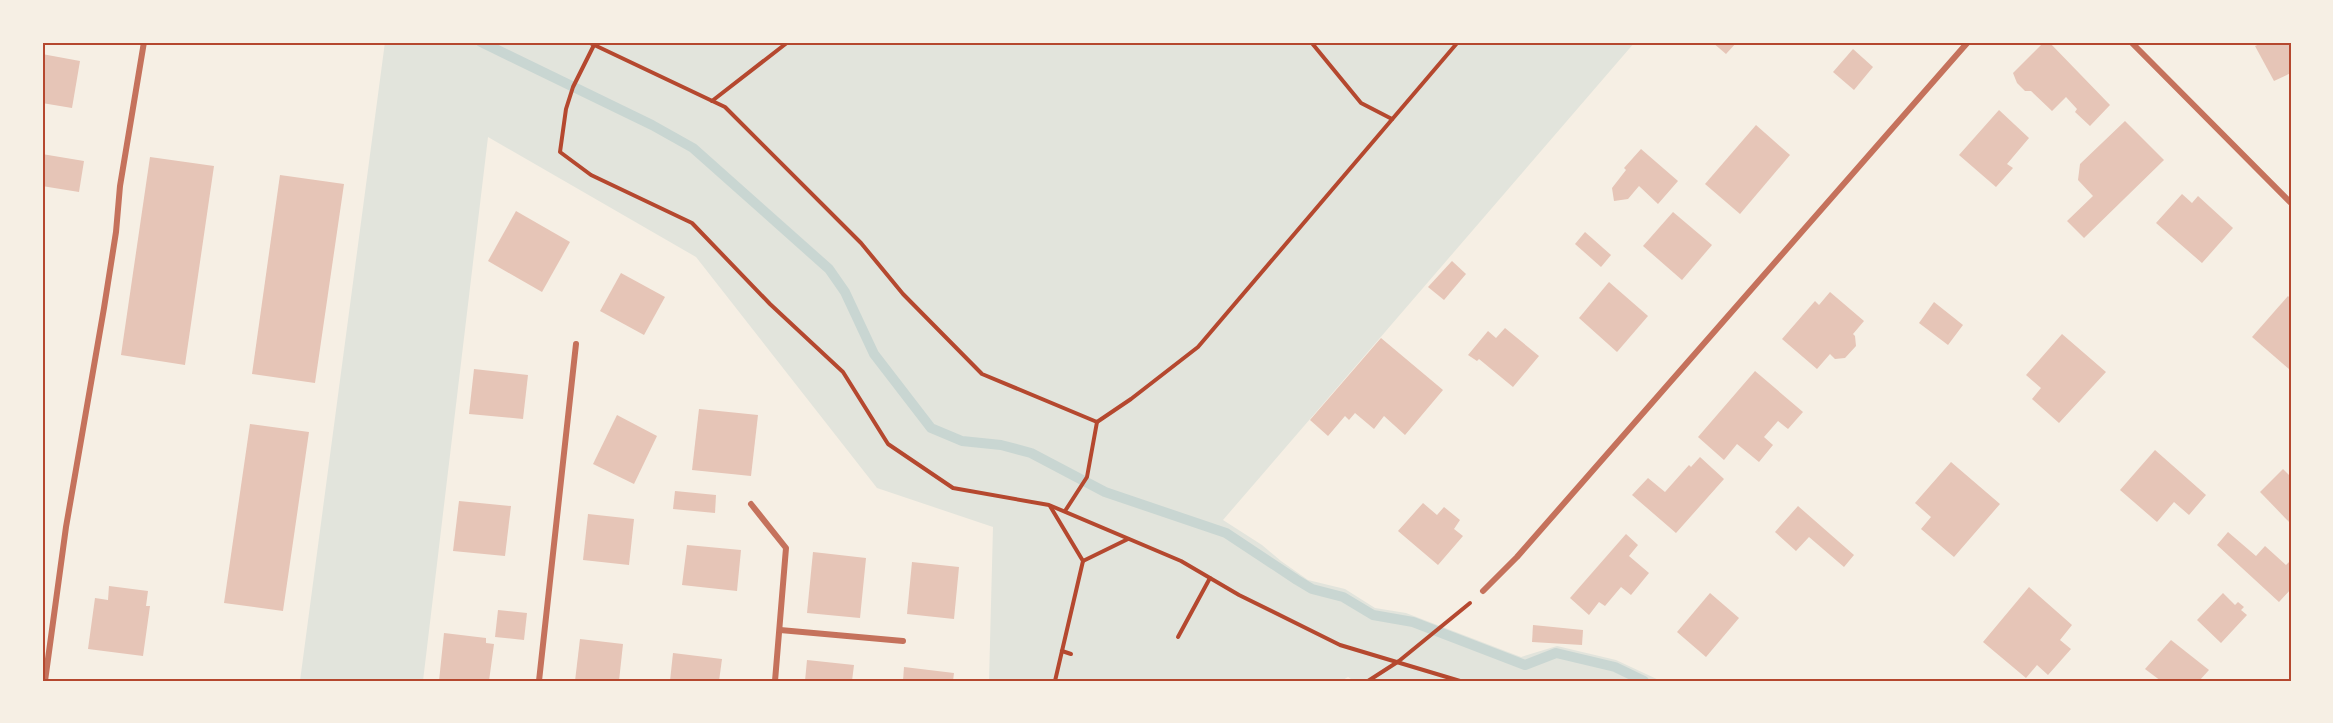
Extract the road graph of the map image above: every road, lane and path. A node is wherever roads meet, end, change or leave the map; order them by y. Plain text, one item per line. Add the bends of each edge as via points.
1 (144, 42) edge
2 (588, 42) edge
3 (788, 42) edge
4 (1311, 42) edge
5 (1458, 42) edge
6 (1968, 42) edge
7 (2131, 42) edge
8 (594, 45) junction
9 (712, 101) junction
10 (1392, 119) junction
11 (2291, 203) edge
12 (576, 344) dead end
13 (1096, 422) junction
14 (751, 504) dead end
15 (1049, 505) junction
16 (1065, 511) junction
17 (1129, 539) junction
18 (1083, 561) junction
19 (1210, 578) junction
20 (1483, 591) dead end
21 (1454, 618) dead end
22 (780, 630) junction
23 (1178, 637) dead end
24 (903, 641) dead end
25 (1062, 651) junction
26 (1071, 654) dead end
27 (1399, 661) junction
28 (45, 681) edge
29 (539, 681) edge
30 (775, 681) edge
31 (1055, 681) edge
32 (1368, 681) edge
33 (1460, 681) edge

1 - 28 street
2 - 8 path
3 - 9 path
4 - 10 path via 1361,103
5 - 10 path
6 - 20 street via 1517,558
7 - 11 street
8 - 9 path
8 - 15 path via 573,86 560,152 591,175 692,224 843,372 888,444 952,488
9 - 13 path via 725,107 815,196 982,374
10 - 13 path via 1198,347
12 - 29 street
13 - 16 path via 1086,477
14 - 22 street via 786,548
15 - 16 path
15 - 18 path
16 - 17 path
17 - 18 path
17 - 19 path
18 - 25 path
19 - 23 path
19 - 27 path via 1340,645
21 - 27 path
22 - 24 street
22 - 30 street
25 - 26 path
25 - 31 path
27 - 32 path
27 - 33 path

